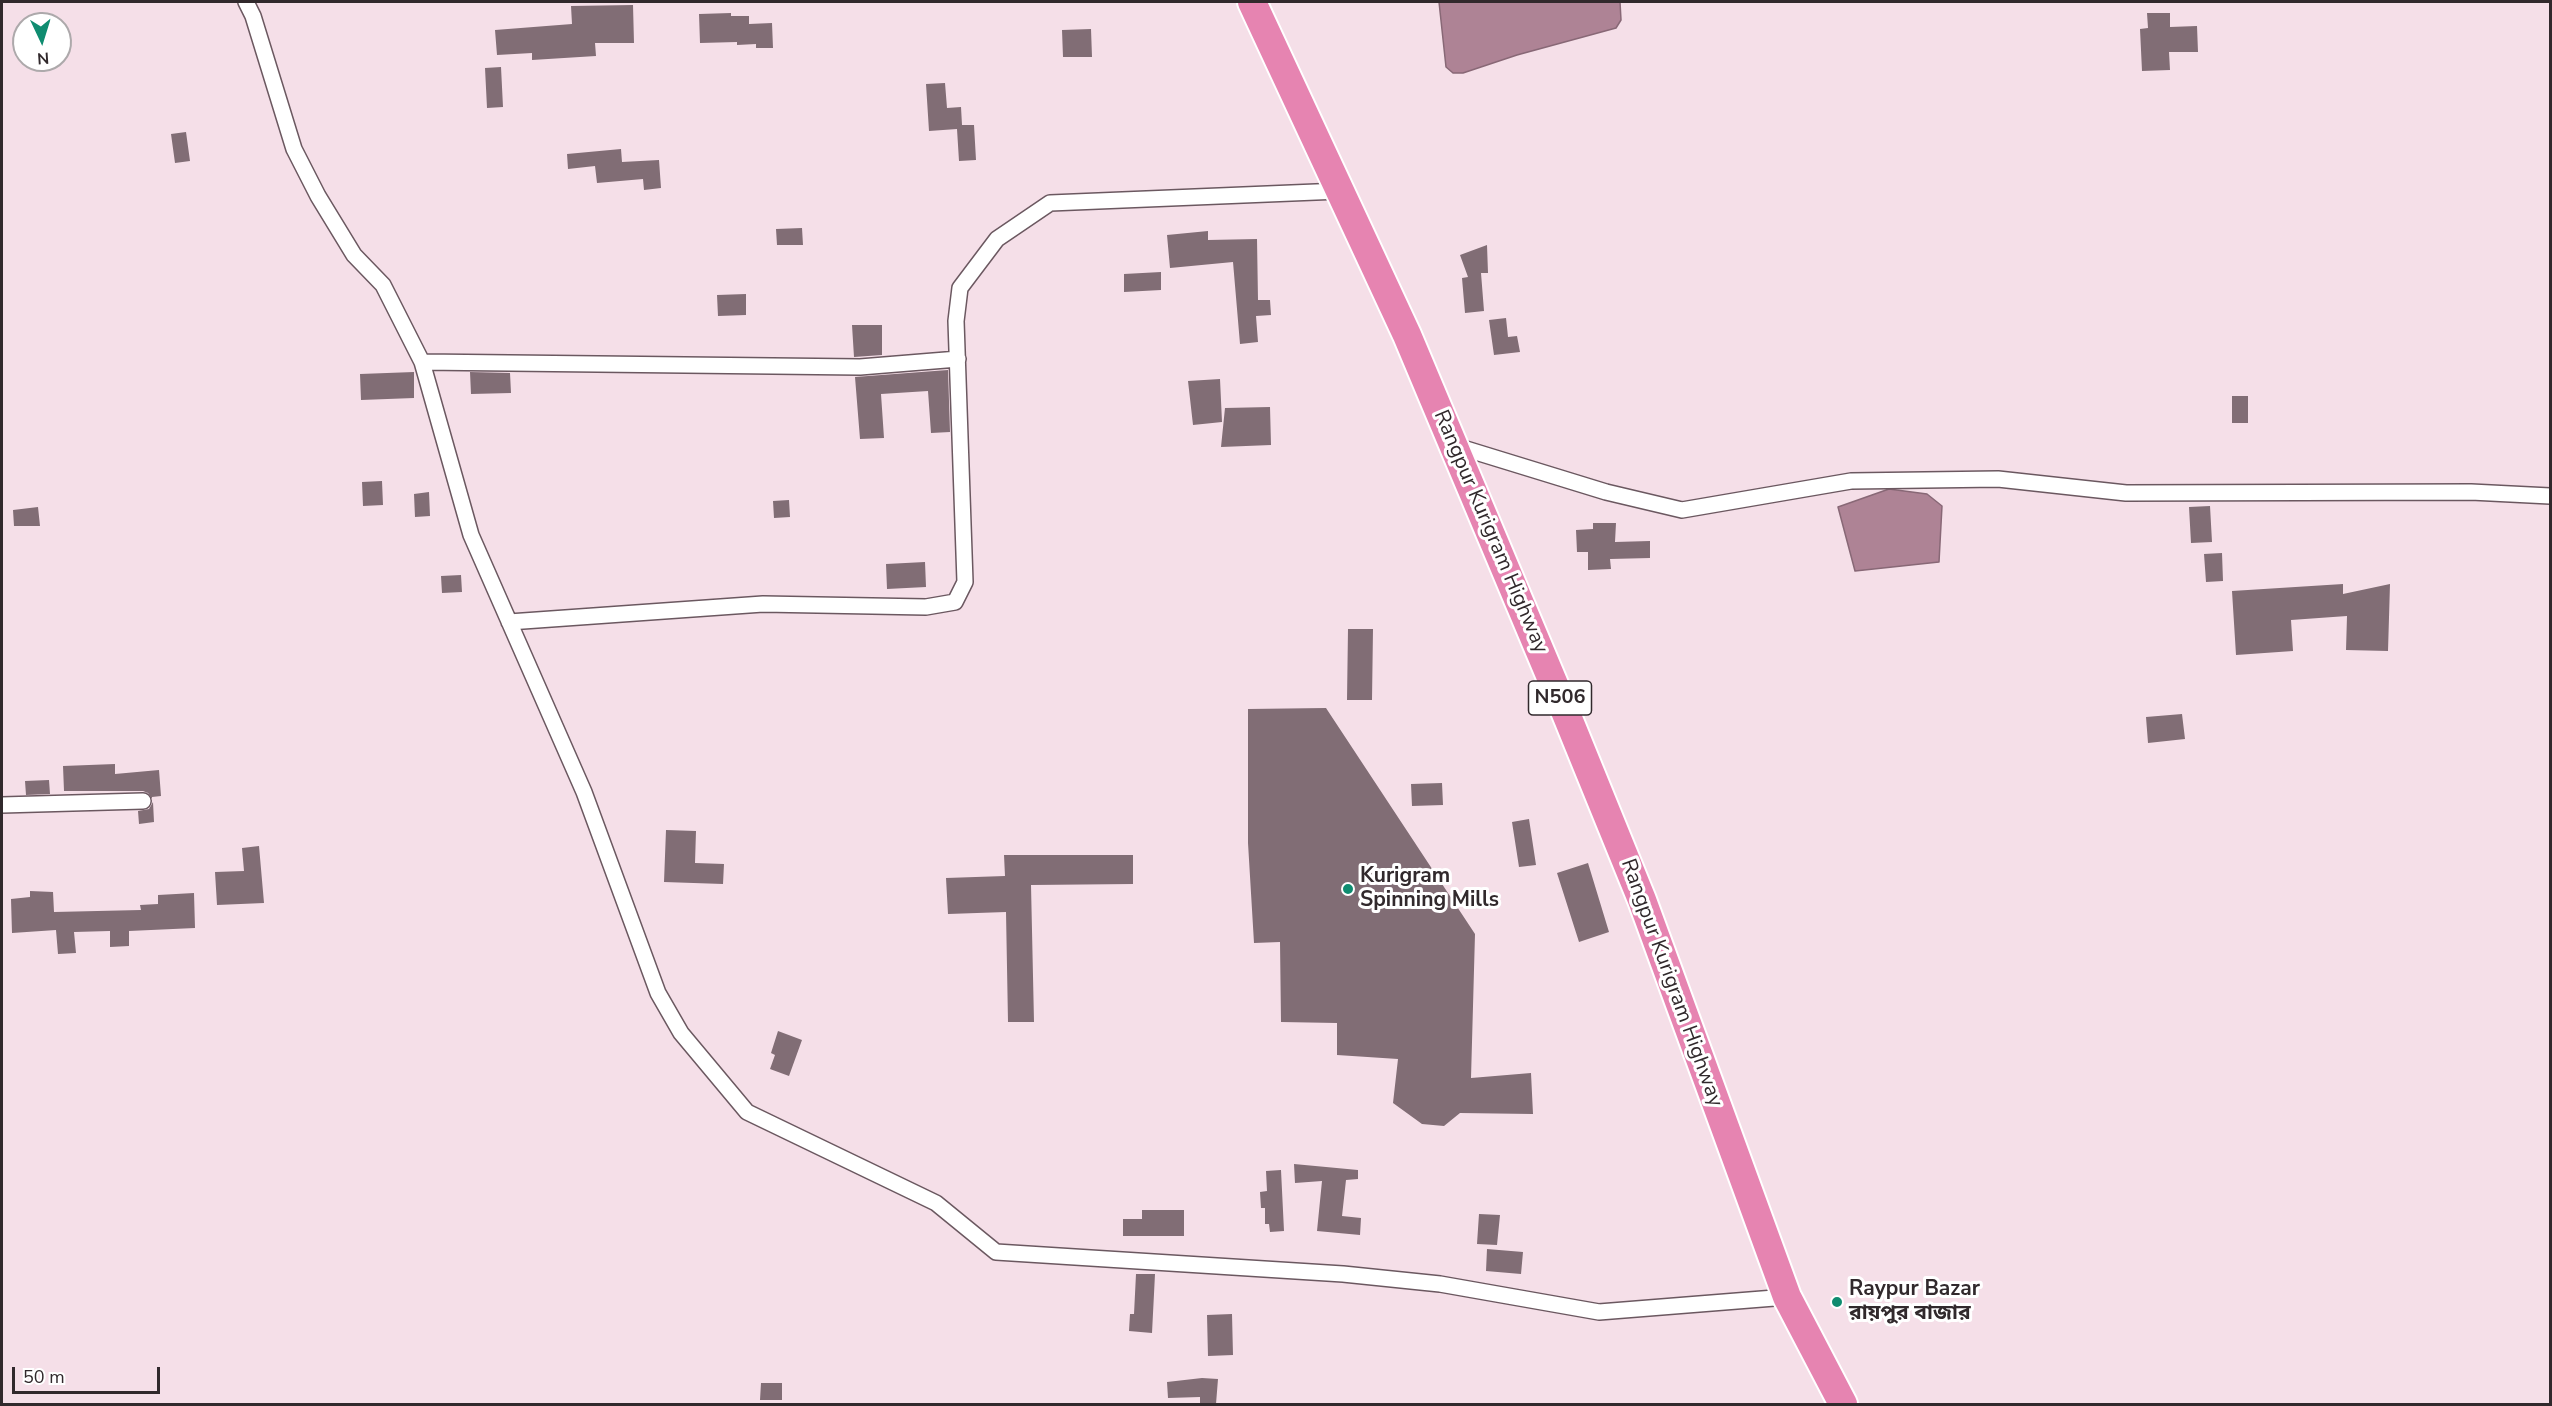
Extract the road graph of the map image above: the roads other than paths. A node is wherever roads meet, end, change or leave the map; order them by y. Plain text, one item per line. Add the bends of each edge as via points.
1 (246, 2) edge
2 (1252, 2) edge
3 (1340, 191) junction
4 (958, 359) junction
5 (422, 362) junction
6 (1453, 445) junction
7 (2550, 496) edge
8 (509, 622) junction
9 (143, 801) dead end
10 (2, 805) edge
11 (1787, 1297) junction
12 (1843, 1404) edge

1 - 5 street via 294,149 354,255 383,285
2 - 3 highway, Rangpur Kurigram Highway / N506
3 - 4 street via 1050,203 997,238 960,288 956,321
3 - 6 highway, Rangpur Kurigram Highway / N506
4 - 5 street via 860,367
4 - 8 street via 965,582 955,602 926,607 763,604
5 - 8 street via 471,536
6 - 7 street via 1606,492 1682,510 1851,481 1998,479 2126,493 2471,492
6 - 11 highway, Rangpur Kurigram Highway / N506 via 1642,900
8 - 11 street via 584,792 658,993 681,1033 747,1113 936,1203 996,1252 1343,1274 1440,1284 1599,1312
9 - 10 street
11 - 12 highway, Rangpur Kurigram Highway / N506

